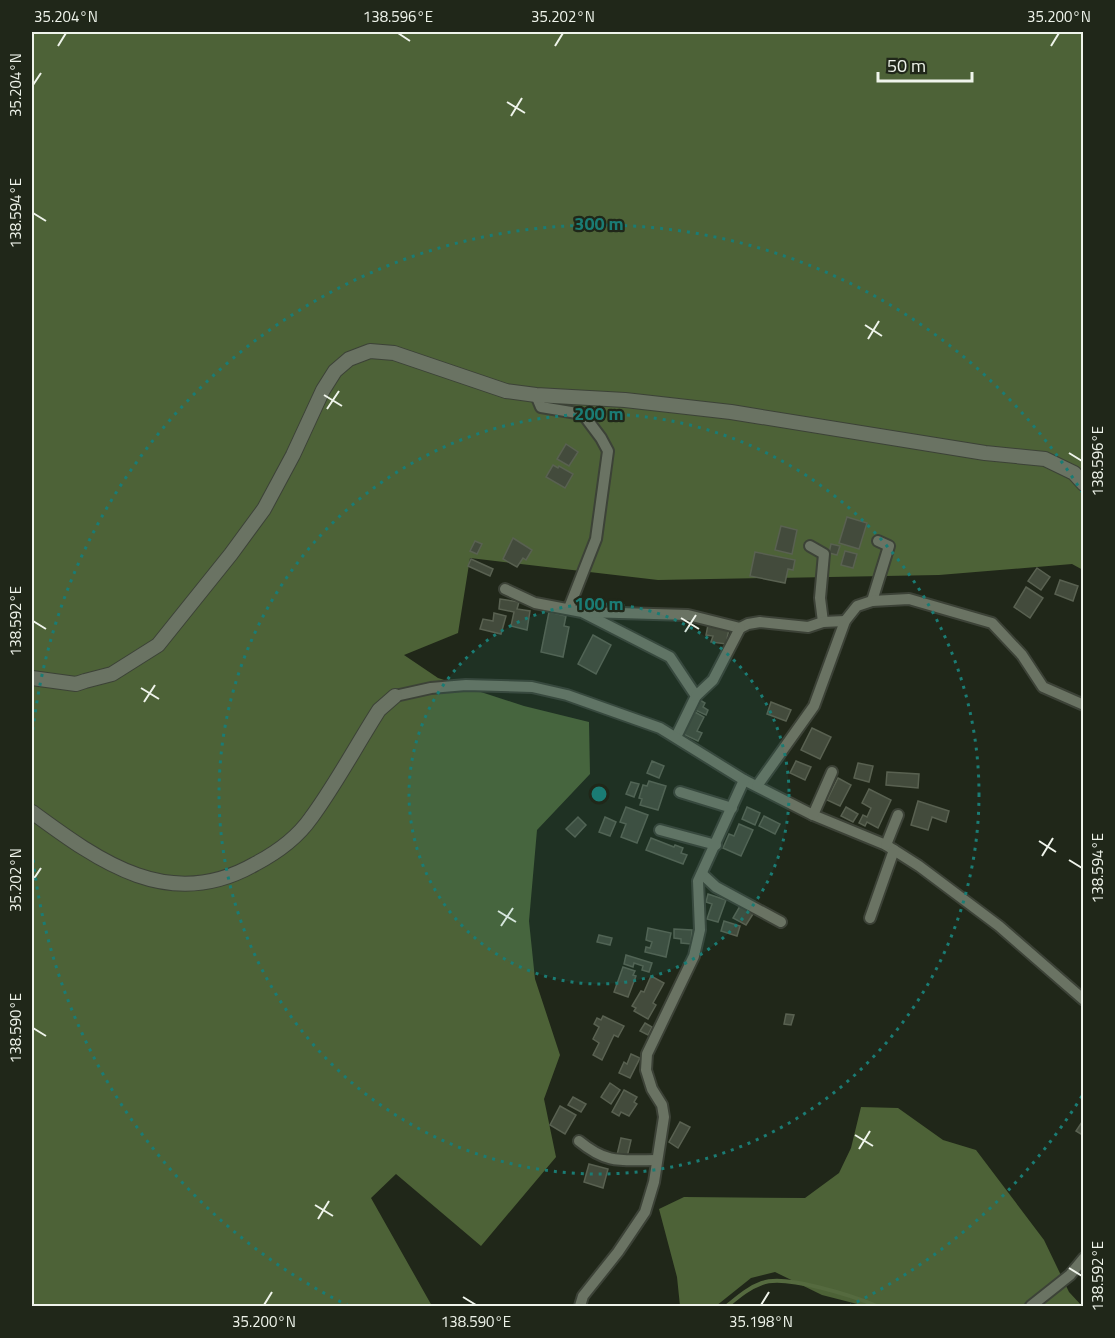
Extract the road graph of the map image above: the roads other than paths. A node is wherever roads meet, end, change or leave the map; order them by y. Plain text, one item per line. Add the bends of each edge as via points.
1 (536, 395) junction
2 (1083, 484) edge
3 (879, 541) dead end
4 (810, 546) dead end
5 (505, 589) dead end
6 (872, 601) junction
7 (568, 608) junction
8 (582, 612) junction
9 (845, 621) junction
10 (824, 622) junction
11 (740, 628) junction
12 (32, 678) edge
13 (395, 696) joint
14 (696, 696) junction
15 (1083, 705) edge
16 (676, 737) junction
17 (832, 772) dead end
18 (744, 780) junction
19 (757, 786) junction
20 (680, 792) dead end
21 (732, 808) junction
22 (32, 812) edge
23 (813, 815) junction
24 (898, 815) dead end
25 (660, 830) dead end
26 (716, 845) junction
27 (890, 847) junction
28 (702, 874) junction
29 (870, 918) dead end
30 (782, 922) dead end
31 (1083, 1000) edge
32 (579, 1141) dead end
33 (657, 1160) junction
34 (1083, 1258) edge
35 (580, 1306) edge
36 (1031, 1306) edge

1 - 2 street via 731,412 1045,459 1074,473
1 - 7 street via 542,407 583,414 608,451 596,539
1 - 12 street via 506,391 394,353 370,351 349,359 335,371 323,390 264,508 158,645 112,674 76,684
3 - 6 street via 889,546
4 - 10 street via 824,554 820,598
5 - 7 street via 535,603
6 - 9 street via 857,606
6 - 15 street via 909,599 992,623 1022,655 1043,687
7 - 8 street
8 - 11 street via 688,615
8 - 14 street via 670,657
9 - 10 street
9 - 19 street via 814,706
10 - 11 street via 808,627 760,622
11 - 14 street via 713,680
13 - 16 street via 466,685 532,687 567,695
13 - 22 street via 379,710 310,820 278,851 237,875 194,885 158,881 121,869 83,849
14 - 16 street
16 - 18 street
17 - 23 street
18 - 19 street
18 - 21 street
19 - 23 street
20 - 21 street
21 - 26 street
23 - 27 street
24 - 27 street
25 - 26 street
26 - 28 street
27 - 29 street
27 - 31 street via 999,926
28 - 30 street via 716,887
28 - 33 street via 698,881 700,930 694,956 648,1054 646,1070 664,1117
32 - 33 street via 592,1152 613,1160
33 - 35 street via 645,1212 583,1296
34 - 36 street via 1070,1275

